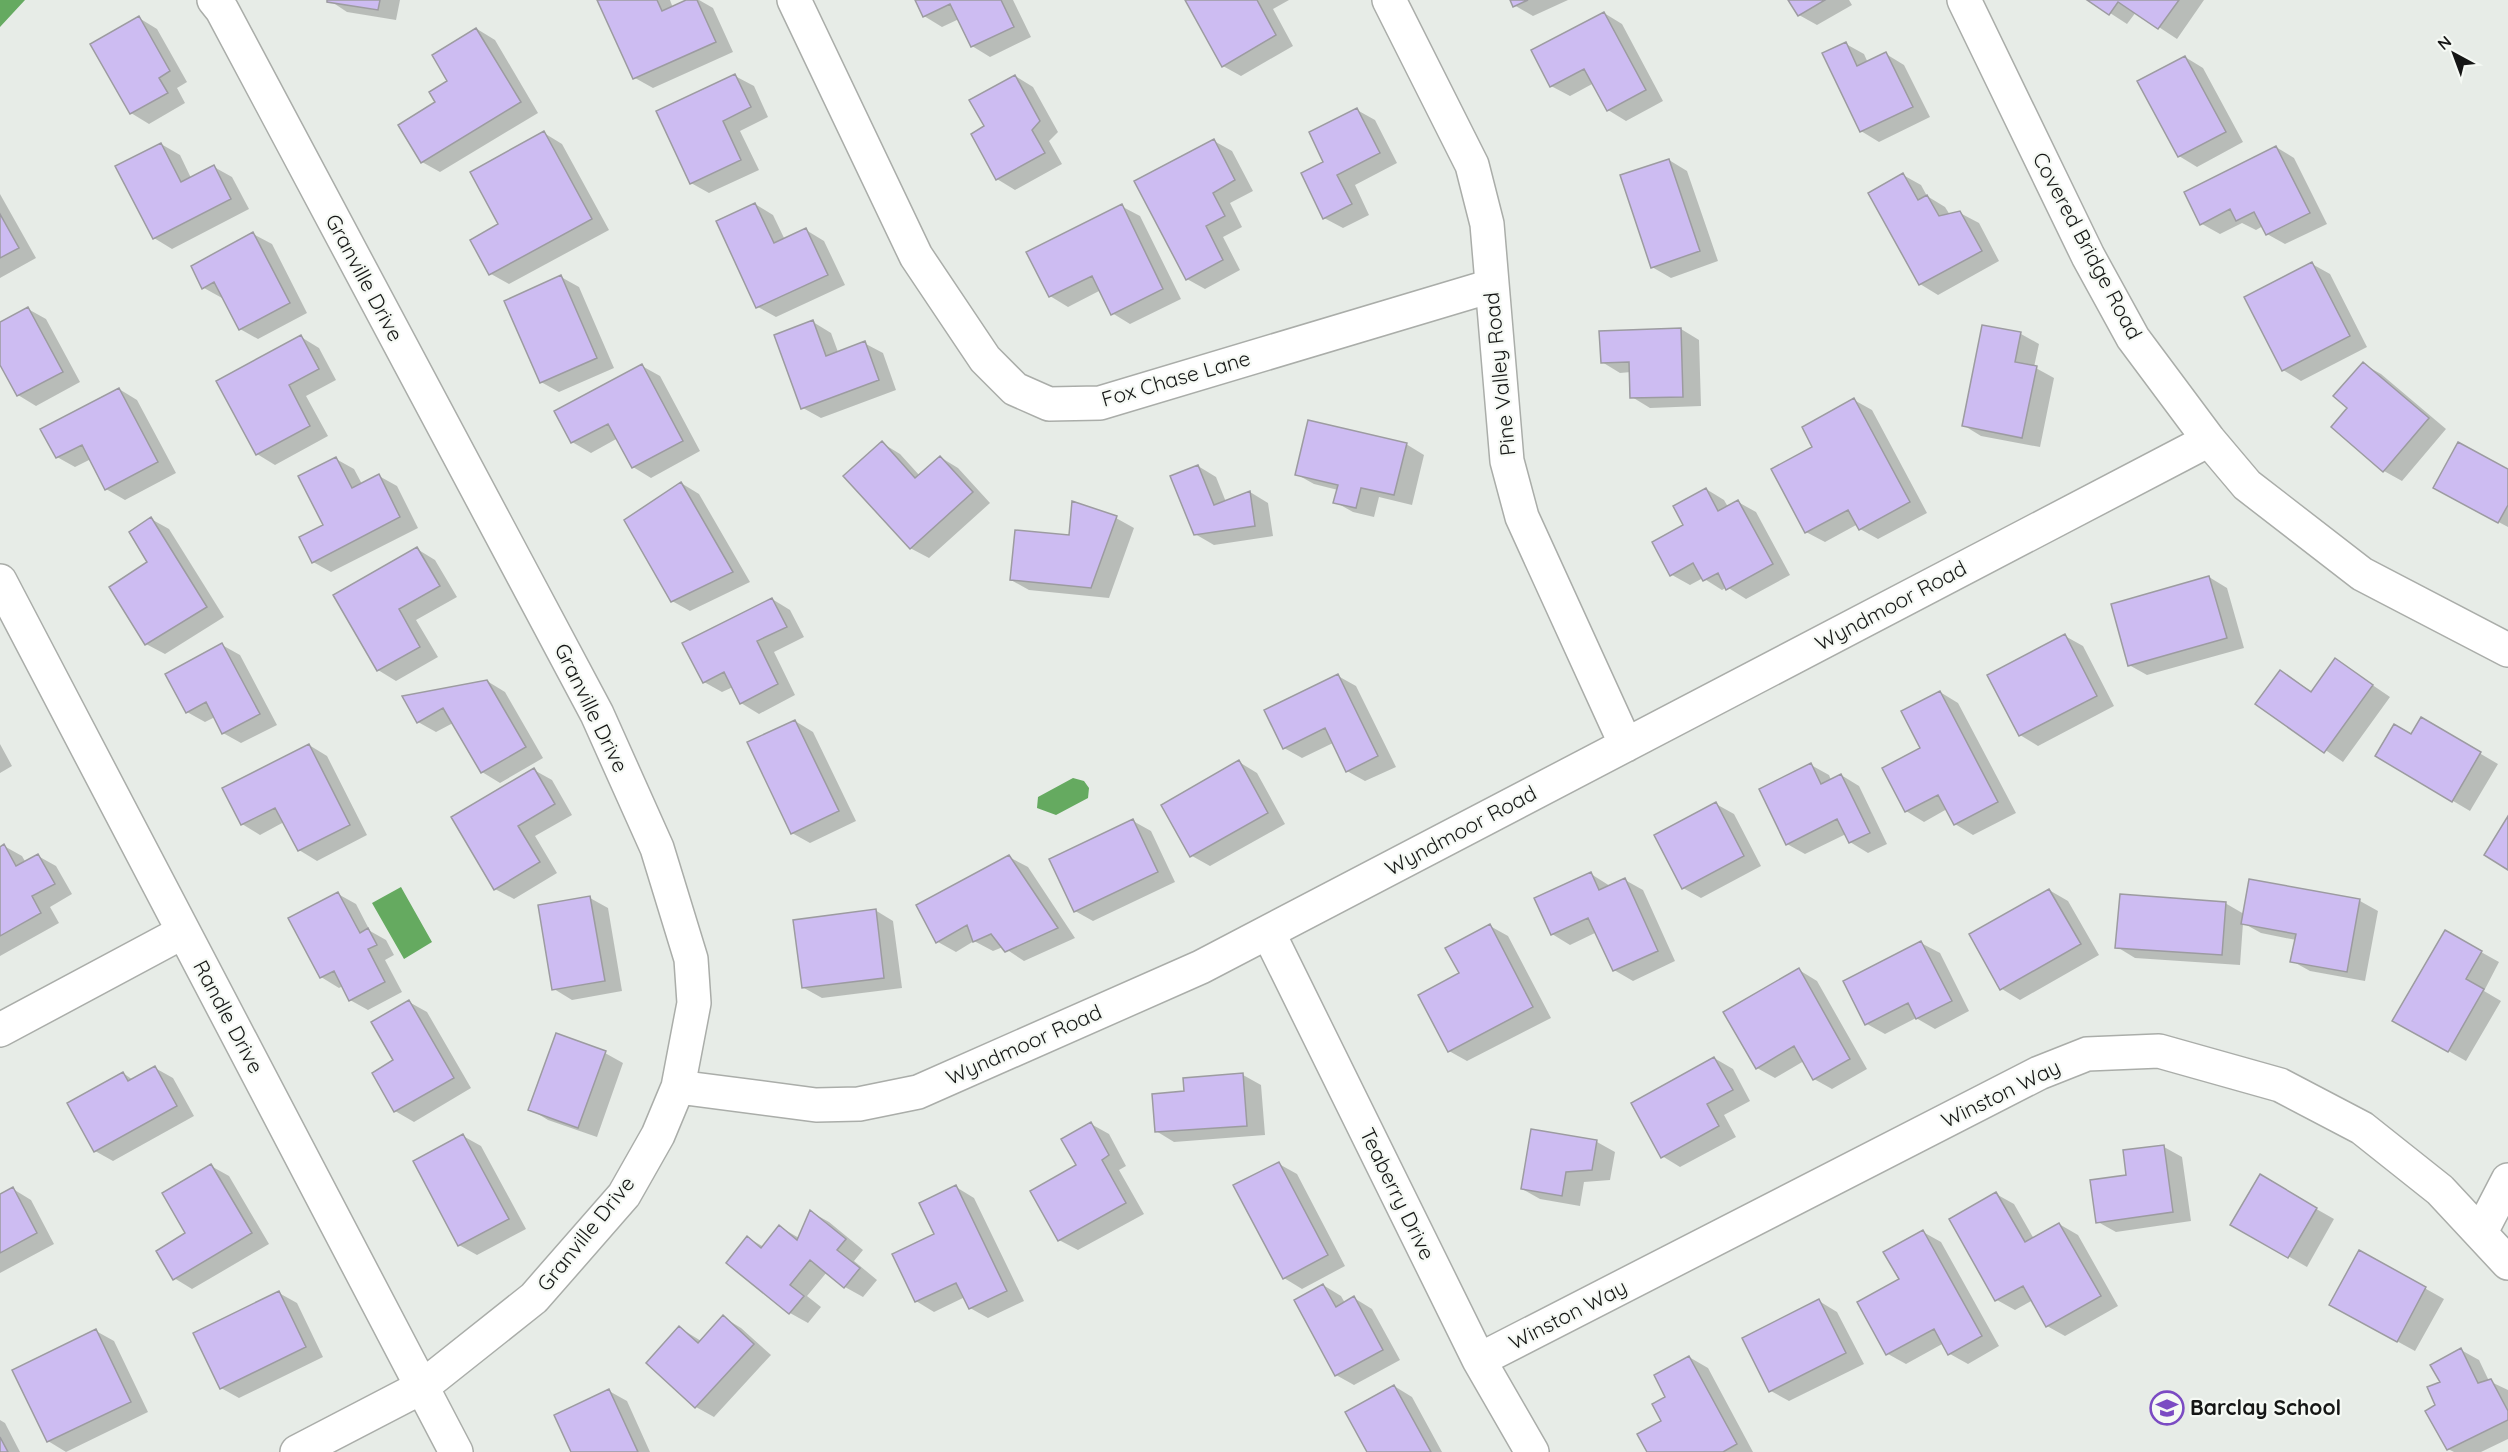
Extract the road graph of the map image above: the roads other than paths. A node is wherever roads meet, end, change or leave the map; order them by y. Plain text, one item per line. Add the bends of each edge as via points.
1 (214, 0) edge
2 (794, 0) edge
3 (1389, 0) edge
4 (1964, 0) edge
5 (1491, 286) junction
6 (2209, 440) junction
7 (0, 581) edge
8 (2508, 650) edge
9 (1626, 745) junction
10 (183, 932) junction
11 (1268, 932) junction
12 (0, 1030) edge
13 (678, 1087) junction
14 (2508, 1179) edge
15 (2481, 1232) junction
16 (2508, 1263) edge
17 (1479, 1360) junction
18 (422, 1387) junction
19 (297, 1452) edge
20 (456, 1452) edge
21 (1532, 1452) edge

1 - 13 street, Granville Drive via 597,714 657,848 691,960 694,1003
2 - 5 street, Fox Chase Lane via 916,256 985,359 1015,389 1048,404 1100,403
3 - 5 street, Pine Valley Road via 1472,165 1487,224
4 - 6 street, Covered Bridge Road via 2088,255 2133,338
5 - 9 street, Pine Valley Road via 1507,461 1522,517
6 - 8 street, Covered Bridge Road via 2247,485 2362,574
6 - 9 street, Wyndmoor Road
7 - 10 street, Randle Drive
9 - 11 street, Wyndmoor Road
10 - 12 street
10 - 18 street, Randle Drive
11 - 13 street, Wyndmoor Road via 1202,967 918,1092 859,1104 816,1105
11 - 17 street, Teaberry Drive
13 - 18 street, Granville Drive via 658,1135 624,1194 534,1298
14 - 15 street
15 - 16 street, Winston Way
15 - 17 street, Winston Way via 2440,1190 2362,1128 2280,1085 2159,1051 2087,1054 2039,1073
17 - 21 street, Teaberry Drive
18 - 19 street, Granville Drive
18 - 20 street, Randle Drive

